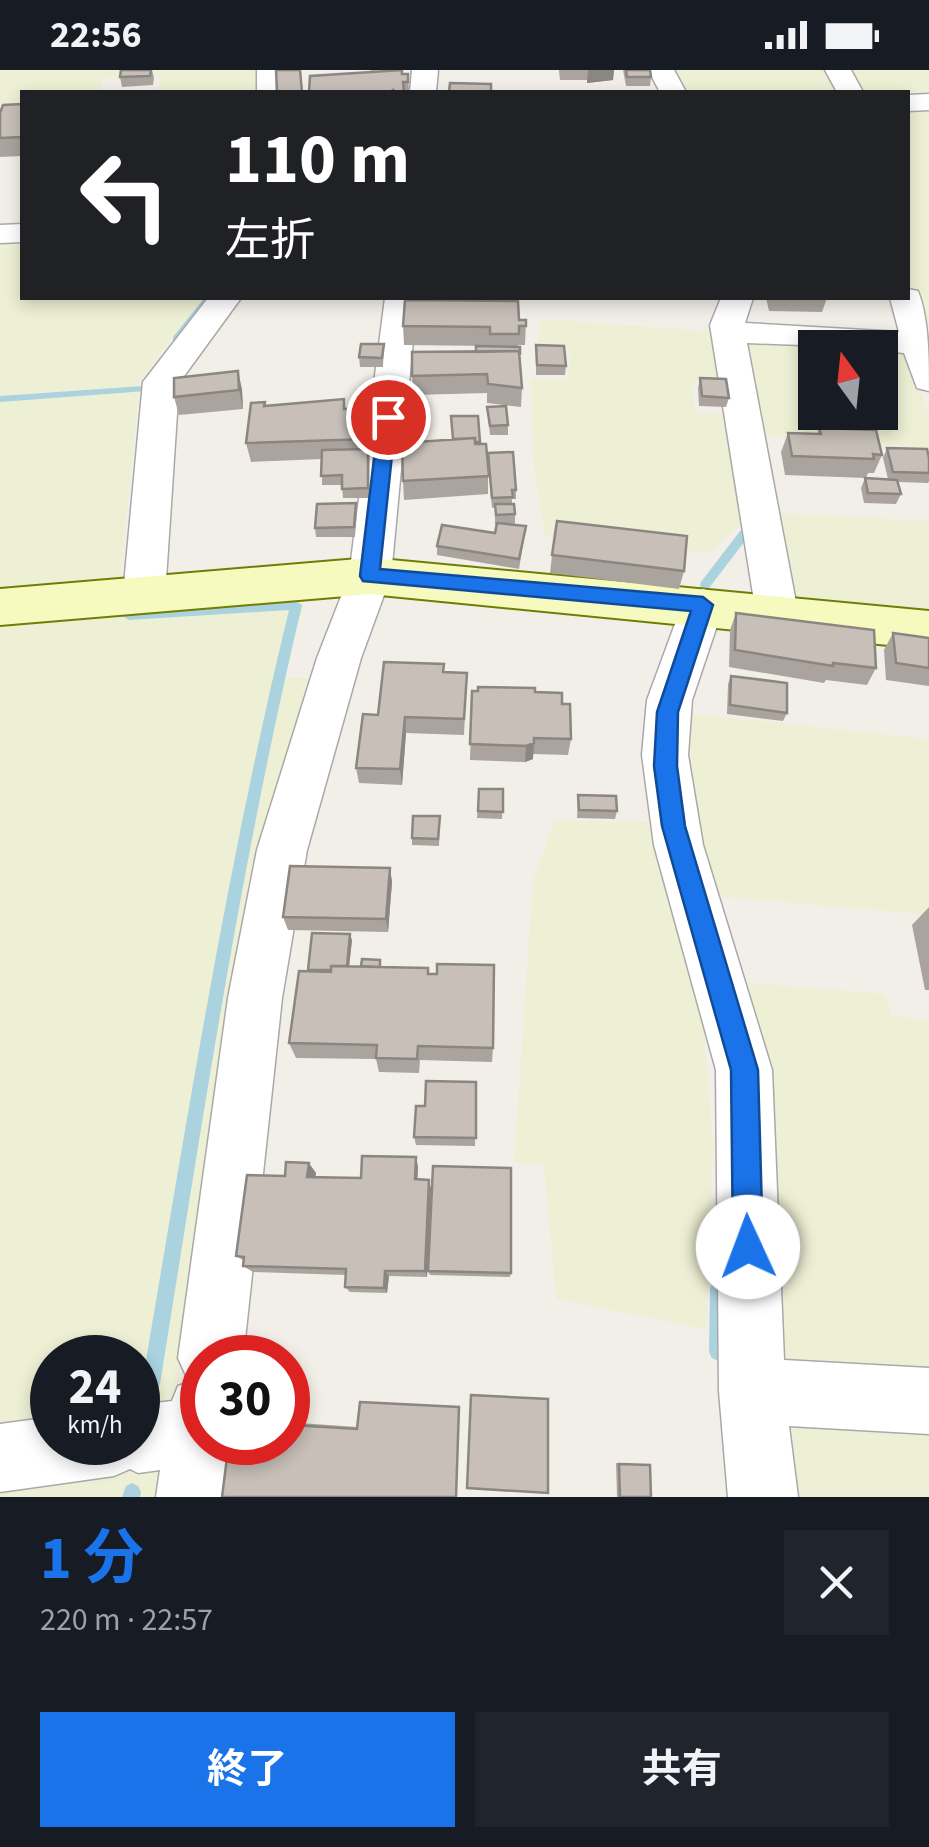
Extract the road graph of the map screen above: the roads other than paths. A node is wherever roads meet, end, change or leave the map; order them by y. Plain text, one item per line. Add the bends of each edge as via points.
1 (223, 300) edge
2 (400, 300) edge
3 (907, 300) edge
4 (733, 315) edge
5 (924, 343) edge
6 (929, 380) edge
7 (370, 576) junction
8 (144, 595) junction
9 (703, 605) junction
10 (0, 607) edge
11 (777, 613) junction
12 (929, 630) edge
13 (213, 1335) edge
14 (752, 1391) junction
15 (929, 1401) edge
16 (30, 1454) edge
17 (0, 1458) edge
18 (186, 1465) edge
19 (191, 1497) edge
20 (763, 1497) edge

1 - 8 street via 161,382
2 - 7 street
3 - 5 street
4 - 5 street
4 - 11 street
5 - 6 street
7 - 8 street
7 - 9 street
7 - 13 street via 282,850 255,998
8 - 10 street
9 - 11 street
9 - 14 street via 668,712 666,766 673,826 744,1070
11 - 12 street
14 - 15 street
14 - 20 street
16 - 17 street
18 - 19 street

